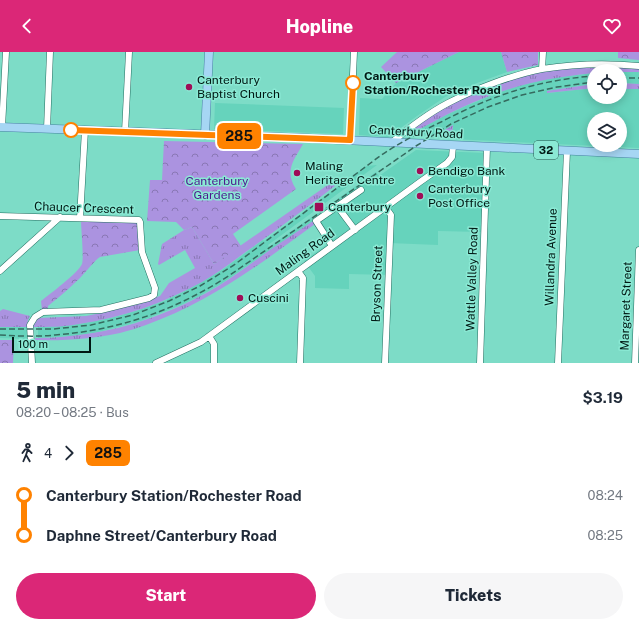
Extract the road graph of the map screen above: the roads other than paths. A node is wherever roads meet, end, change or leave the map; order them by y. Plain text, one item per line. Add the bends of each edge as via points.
1 (6, 52) edge
2 (50, 52) edge
3 (129, 52) edge
4 (209, 52) edge
5 (354, 52) edge
6 (543, 52) edge
7 (639, 66) edge
8 (542, 69) junction
9 (1, 127) edge
10 (408, 128) junction
11 (46, 129) junction
12 (85, 130) junction
13 (124, 132) junction
14 (206, 135) junction
15 (350, 140) junction
16 (391, 142) junction
17 (413, 144) junction
18 (453, 146) junction
19 (487, 147) junction
20 (566, 151) junction
21 (639, 154) edge
22 (361, 190) dead end
23 (337, 206) junction
24 (386, 208) junction
25 (0, 216) edge
26 (60, 218) junction
27 (80, 218) junction
28 (355, 230) junction
29 (332, 246) junction
30 (639, 250) edge
31 (0, 271) edge
32 (298, 271) junction
33 (209, 336) junction
34 (32, 363) edge
35 (156, 363) edge
36 (214, 363) edge
37 (300, 363) edge
38 (385, 363) edge
39 (480, 363) edge
40 (558, 363) edge
41 (635, 363) edge

1 - 9 street
2 - 11 street
3 - 13 street
4 - 14 main road
5 - 15 street
6 - 8 street
7 - 8 street via 598,64
8 - 10 street via 481,88 447,103
9 - 11 main road, Canterbury Road / 32
10 - 16 street
10 - 17 street via 406,134
11 - 12 main road, Canterbury Road / 32
12 - 13 main road, Canterbury Road / 32
12 - 27 street
13 - 14 main road, Canterbury Road / 32
14 - 15 main road, Canterbury Road / 32
15 - 16 main road, Canterbury Road / 32
16 - 17 main road, Canterbury Road / 32
17 - 18 main road, Canterbury Road / 32
18 - 19 main road, Canterbury Road / 32
18 - 24 street, Maling Road via 452,157 447,163
19 - 20 main road, Canterbury Road / 32
19 - 39 street, Wattle Valley Road
20 - 21 main road, Canterbury Road / 32
20 - 40 street, Willandra Avenue
22 - 23 street
23 - 28 street
23 - 29 street via 316,221
24 - 28 street, Maling Road
24 - 38 street, Bryson Street via 391,215
25 - 26 street, Chaucer Crescent
26 - 27 street, Chaucer Crescent
26 - 31 street
27 - 34 street, Chaucer Crescent via 139,220 142,252 155,288 154,295 102,310 43,312 35,316 30,325
28 - 29 street, Maling Road
29 - 32 street, Maling Road
30 - 41 street, Margaret Street
32 - 33 street, Maling Road
32 - 37 street via 303,278
33 - 35 street, Maling Road
33 - 36 street via 214,344

